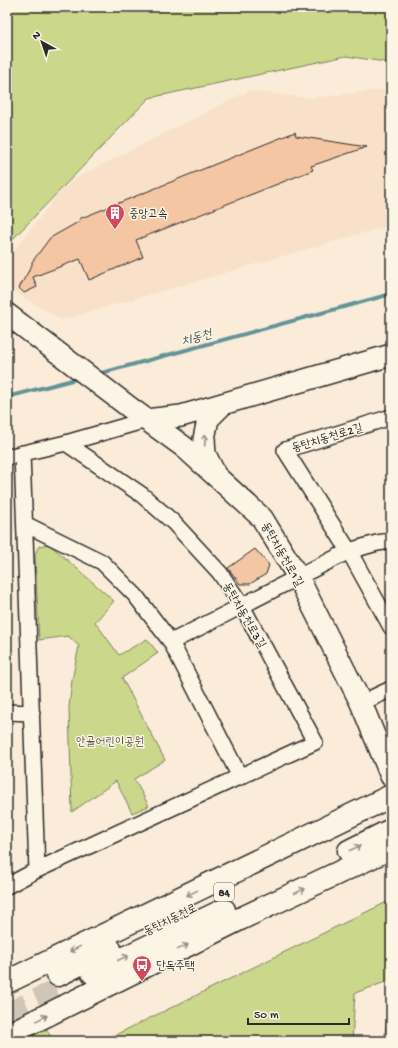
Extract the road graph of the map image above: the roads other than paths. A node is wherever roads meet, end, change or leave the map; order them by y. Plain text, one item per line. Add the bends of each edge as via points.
1 (7, 314) edge
2 (391, 355) edge
3 (223, 404) junction
4 (140, 415) junction
5 (391, 417) edge
6 (66, 443) junction
7 (22, 453) junction
8 (7, 457) edge
9 (216, 476) junction
10 (25, 524) junction
11 (391, 541) edge
12 (349, 550) junction
13 (298, 577) junction
14 (242, 606) junction
15 (391, 627) edge
16 (171, 642) junction
17 (391, 689) edge
18 (361, 703) junction
19 (7, 712) edge
20 (32, 713) junction
21 (240, 776) junction
22 (391, 776) edge
23 (391, 796) edge
24 (391, 811) edge
25 (391, 830) edge
26 (391, 848) edge
27 (37, 870) junction
28 (7, 886) edge
29 (8, 982) edge
30 (8, 1034) edge

1 - 4 street, 동탄치동천로1길
2 - 3 street
3 - 4 street via 181,416
9 -> 3 street via 206,454 204,440 208,419
4 - 6 street
4 - 9 street, 동탄치동천로1길 via 184,447
5 - 12 street, 동탄치동천로2길 via 285,450
6 - 7 street
6 - 14 street, 동탄치동천로3길 via 142,495 173,522 220,573
7 - 8 street
7 - 10 street
9 - 13 street, 동탄치동천로1길 via 262,518
10 - 16 street via 102,562 135,596
10 - 20 street
11 - 12 street
12 - 13 street
12 - 15 street, 동탄치동천로2길
13 - 14 street
13 - 18 street, 동탄치동천로1길
14 - 16 street
14 - 21 street, 동탄치동천로3길 via 315,742
16 - 21 street
17 - 18 street
18 - 22 street, 동탄치동천로1길
19 - 20 street
20 - 27 street
21 - 27 street, 동탄치동천로3길
23 -> 29 main road
24 -> 25 main road, 동탄치동천로 / 84 via 333,838 60,981
30 -> 26 main road via 240,919
27 - 28 street, 동탄치동천로3길

